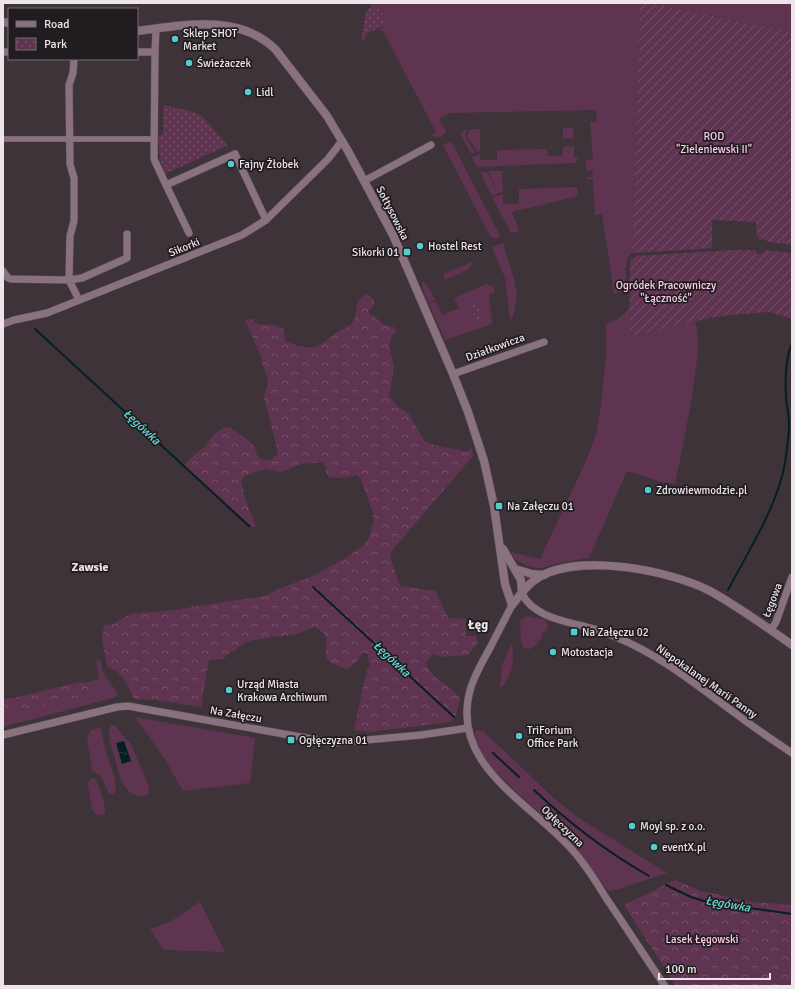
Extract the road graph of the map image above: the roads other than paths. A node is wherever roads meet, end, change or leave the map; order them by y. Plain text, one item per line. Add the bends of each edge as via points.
1 (156, 29) junction
2 (138, 31) edge
3 (138, 52) edge
4 (155, 52) junction
5 (74, 60) edge
6 (3, 139) edge
7 (70, 139) junction
8 (154, 139) junction
9 (342, 141) junction
10 (430, 145) dead end
11 (364, 181) junction
12 (166, 185) junction
13 (266, 220) junction
14 (189, 233) dead end
15 (127, 234) dead end
16 (3, 271) edge
17 (69, 280) junction
18 (79, 300) junction
19 (3, 324) edge
20 (544, 342) dead end
21 (453, 374) junction
22 (500, 542) junction
23 (515, 569) junction
24 (544, 575) junction
25 (792, 577) edge
26 (522, 594) junction
27 (512, 605) junction
28 (771, 630) junction
29 (792, 645) edge
30 (468, 728) junction
31 (3, 735) edge
32 (792, 752) edge
33 (665, 986) edge

1 - 2 street, Sołtysowska
1 - 4 street
1 - 9 street, Sołtysowska via 221,25 240,28 258,35 282,57 327,116
3 - 4 street
4 - 8 street
5 - 7 street via 69,85
6 - 7 street
7 - 8 street
7 - 17 street via 70,164 74,178 74,221 70,236
8 - 12 street via 154,159
9 - 11 street, Sołtysowska
9 - 13 street, Sikorki via 328,159
10 - 11 street
11 - 21 street, Sołtysowska via 393,235
12 - 13 street via 235,154
12 - 14 street
13 - 18 street, Sikorki via 242,235
15 - 17 street via 127,258 82,278
16 - 17 street via 11,279
17 - 18 street
18 - 19 street, Sikorki via 47,313
20 - 21 street, Działkowicza
21 - 22 street, Sołtysowska via 484,461
22 - 23 street, Sołtysowska
22 - 27 street, Sołtysowska via 505,584
23 - 24 street
23 - 26 street, Sołtysowska via 521,582
24 - 26 street via 532,582
24 - 28 street via 588,564 620,566 666,575 709,590 747,612
25 - 28 street, Łęgowa
26 - 27 street
26 - 32 street, Niepokalanej Marii Panny via 542,613 555,619 592,628 658,658
27 - 30 street, Ogłęczyzna via 475,677 468,700
28 - 29 street
30 - 31 street, Na Załęczu via 334,742 128,706
30 - 33 street, Ogłęczyzna via 476,751 486,768 577,854

